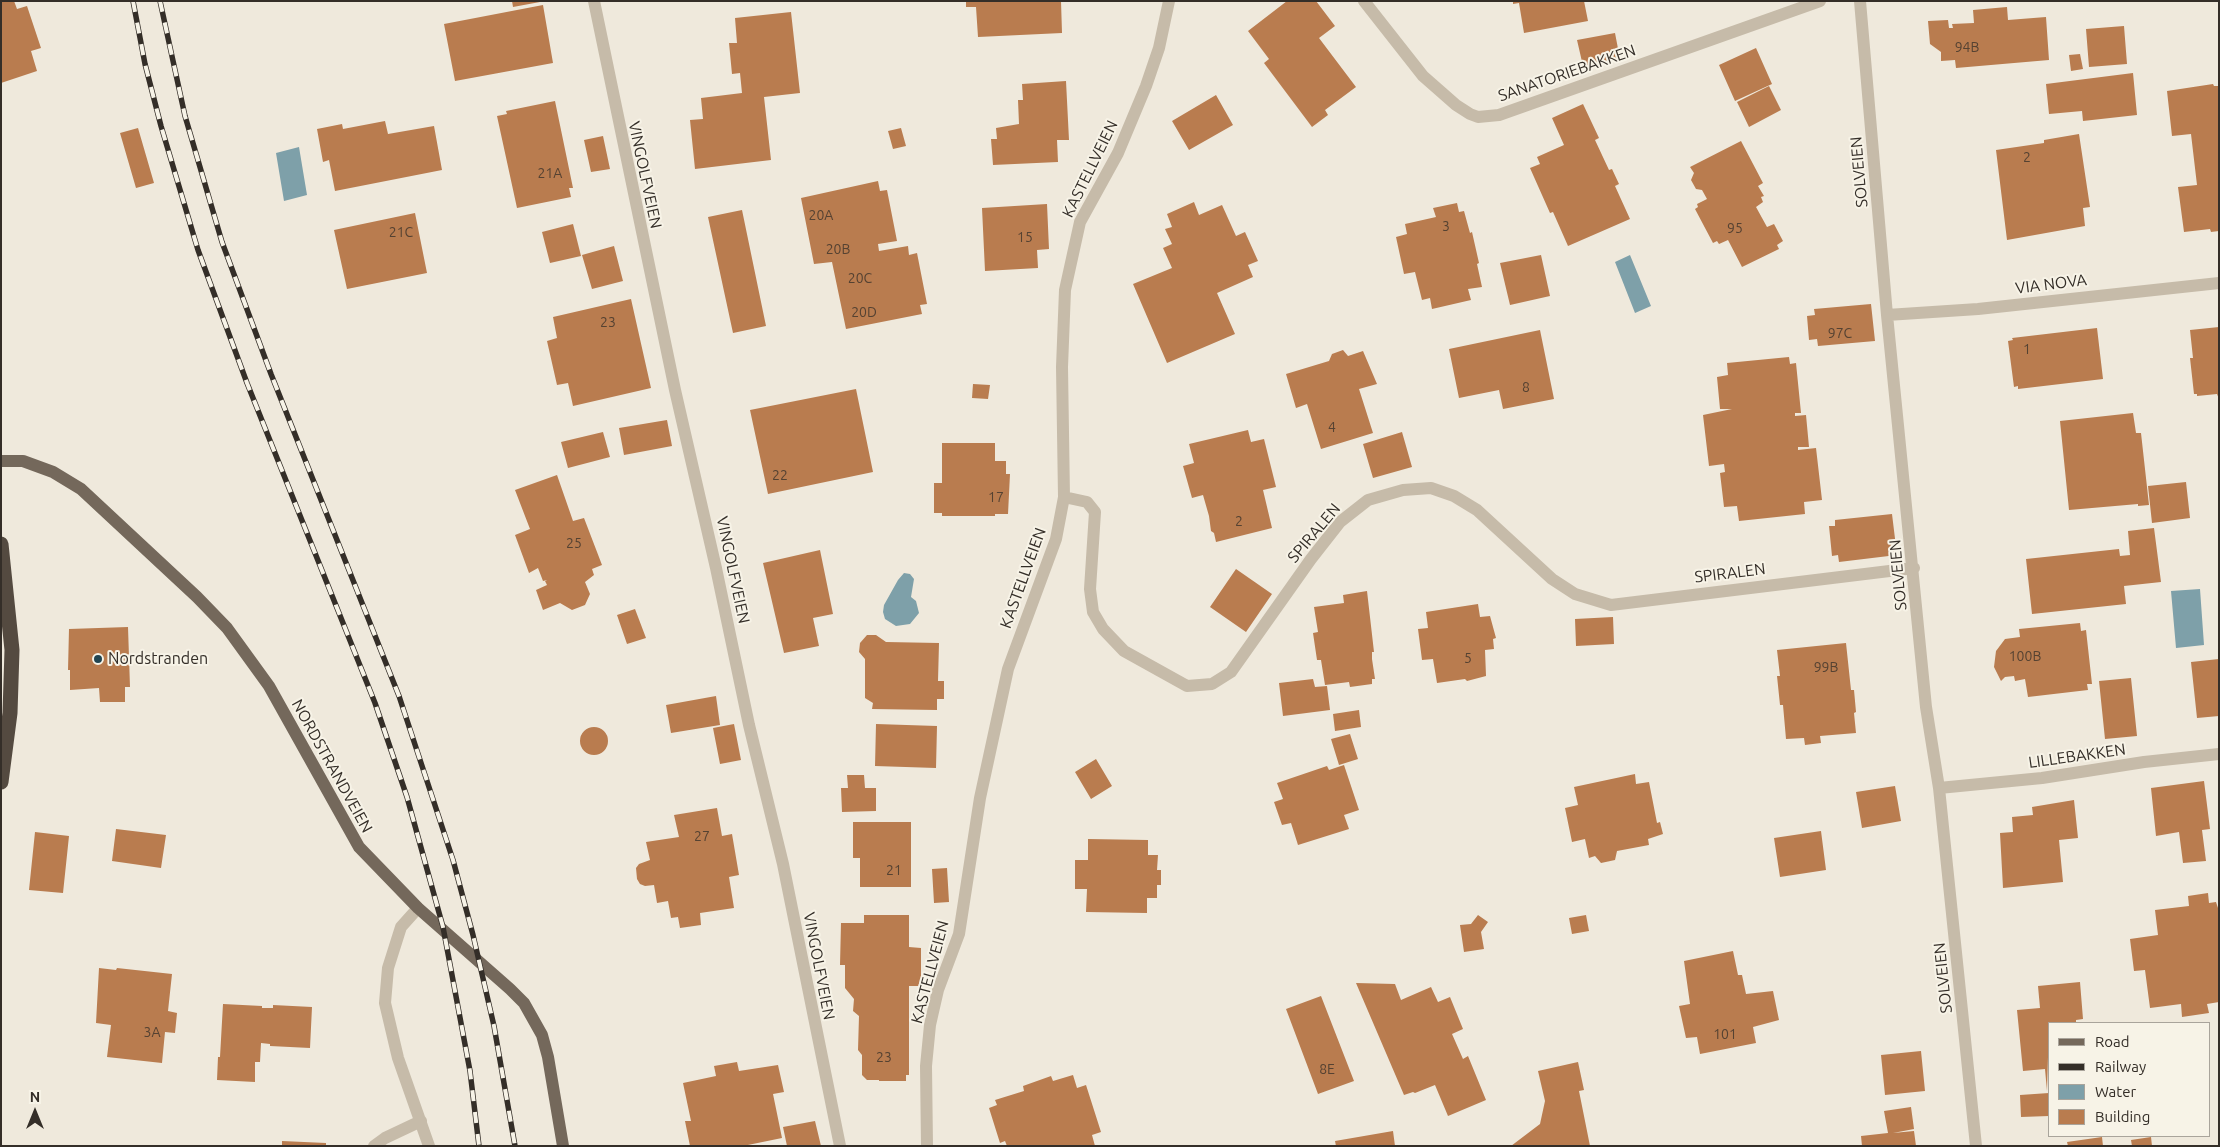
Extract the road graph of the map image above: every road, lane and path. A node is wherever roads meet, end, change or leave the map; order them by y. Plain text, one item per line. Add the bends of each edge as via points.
1 (594, 1) edge
2 (1169, 1) edge
3 (1364, 1) edge
4 (1820, 1) edge
5 (1860, 1) edge
6 (2219, 283) edge
7 (1887, 315) junction
8 (1, 460) edge
9 (1064, 497) junction
10 (1, 544) edge
11 (1914, 568) junction
12 (2219, 754) edge
13 (1, 782) edge
14 (1939, 788) junction
15 (418, 908) junction
16 (421, 1121) junction
17 (374, 1146) edge
18 (429, 1146) edge
19 (563, 1146) edge
20 (840, 1146) edge
21 (927, 1146) edge
22 (1976, 1146) edge

1 - 20 street, VINGOLFVEIEN via 675,390 783,864
2 - 9 street, KASTELLVEIEN via 1159,48 1146,86 1118,153 1080,222 1065,290 1062,367
3 - 4 street, SANATORIEBAKKEN via 1424,76 1456,105 1478,117 1499,115
5 - 7 street, SOLVEIEN
6 - 7 street, VIA NOVA via 1978,309
7 - 11 street, SOLVEIEN
8 - 15 main road, NORDSTRANDVEIEN via 23,461 53,472 81,489 226,628 269,686 359,847
9 - 11 street, SPIRALEN via 1088,502 1095,512 1090,589 1093,612 1103,629 1124,651 1187,686 1212,684 1231,672 1340,522 1368,500 1403,490 1431,488 1454,496 1477,510 1552,579 1576,594 1611,605
9 - 21 street, KASTELLVEIEN via 1056,539 1008,669 980,798 959,934 938,990 930,1025 926,1066
10 - 13 highway via 12,650 10,713
11 - 14 street, SOLVEIEN via 1926,707
12 - 14 street, LILLEBAKKEN
14 - 22 street, SOLVEIEN
15 - 16 street via 401,927 388,968 385,1003 398,1058
15 - 19 main road, NORDSTRANDVEIEN via 510,988 534,1019 548,1058
16 - 17 street
16 - 18 street

